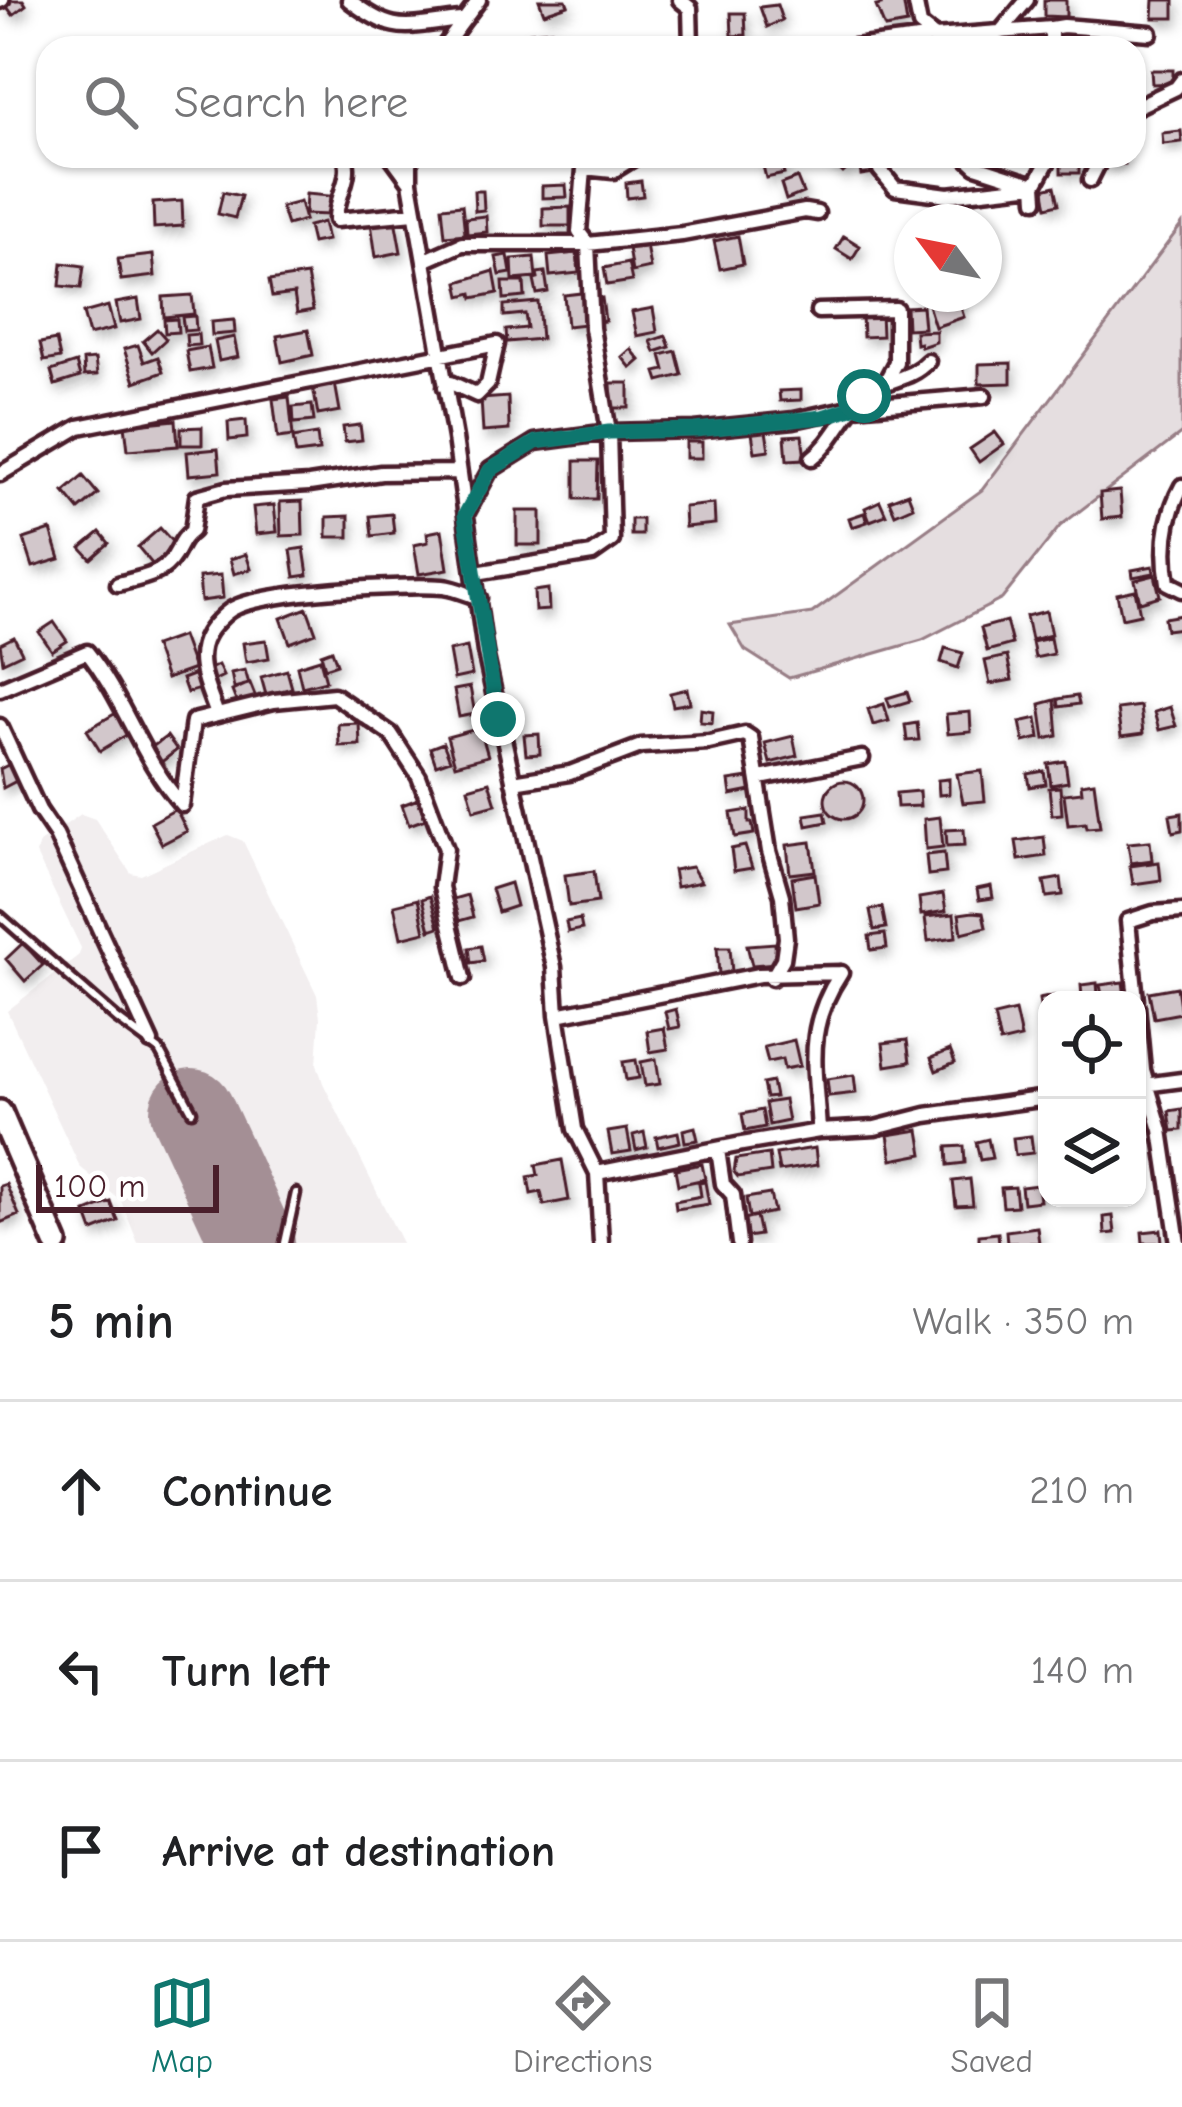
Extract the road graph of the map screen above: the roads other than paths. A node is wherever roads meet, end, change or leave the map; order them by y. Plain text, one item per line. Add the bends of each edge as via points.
1 (349, 0) edge
2 (479, 0) edge
3 (680, 0) edge
4 (700, 0) edge
5 (915, 0) edge
6 (1027, 0) edge
7 (460, 20) junction
8 (1051, 28) junction
9 (1002, 32) junction
10 (1150, 33) dead end
11 (450, 36) edge
12 (691, 36) edge
13 (694, 36) edge
14 (934, 36) edge
15 (948, 36) edge
16 (998, 36) edge
17 (1051, 36) edge
18 (1182, 80) edge
19 (1146, 102) edge
20 (346, 168) edge
21 (397, 168) edge
22 (410, 168) edge
23 (584, 168) edge
24 (880, 168) edge
25 (982, 168) edge
26 (1044, 168) edge
27 (1096, 168) edge
28 (1090, 179) dead end
29 (410, 182) junction
30 (1035, 185) junction
31 (1036, 200) dead end
32 (416, 213) junction
33 (817, 213) dead end
34 (588, 244) junction
35 (426, 260) junction
36 (818, 311) dead end
37 (439, 356) junction
38 (928, 361) dead end
39 (884, 384) junction
40 (445, 387) junction
41 (984, 396) dead end
42 (854, 407) junction
43 (609, 432) junction
44 (812, 458) dead end
45 (459, 472) junction
46 (0, 474) edge
47 (1182, 486) edge
48 (465, 515) junction
49 (476, 573) junction
50 (118, 584) dead end
51 (1182, 590) edge
52 (478, 598) junction
53 (0, 688) edge
54 (217, 715) junction
55 (0, 726) edge
56 (862, 758) dead end
57 (760, 778) junction
58 (513, 782) junction
59 (1182, 911) edge
60 (0, 916) edge
61 (463, 978) dead end
62 (772, 978) junction
63 (1136, 991) edge
64 (557, 1015) junction
65 (151, 1042) junction
66 (1182, 1080) edge
67 (1146, 1085) edge
68 (1146, 1091) edge
69 (1040, 1099) edge
70 (192, 1111) dead end
71 (1, 1119) edge
72 (819, 1131) junction
73 (718, 1150) junction
74 (597, 1173) junction
75 (296, 1193) dead end
76 (56, 1243) edge
77 (285, 1243) edge
78 (601, 1243) edge
79 (739, 1243) edge
80 (1178, 1243) edge

1 - 7 street via 387,25
2 - 7 street
3 - 12 street via 690,8
4 - 13 street
5 - 14 street via 920,25
6 - 9 street
7 - 11 street
8 - 9 street
8 - 10 street
8 - 17 street
9 - 15 street
9 - 16 street
18 - 19 street
20 - 32 street via 336,220
21 - 29 street
22 - 29 street
23 - 34 street via 578,217
24 - 30 street via 895,188 926,194
25 - 30 street
26 - 30 street
27 - 28 street
29 - 32 street
30 - 31 street
32 - 35 street
33 - 34 street
34 - 35 street via 462,244
34 - 43 street
35 - 37 street
36 - 39 street via 896,309 896,362
37 - 40 street
37 - 40 street via 497,344 488,384 477,395
37 - 46 street via 79,427
38 - 39 street
39 - 42 street
40 - 45 street
41 - 42 street
42 - 43 street via 794,420
42 - 44 street
43 - 48 street via 536,442 490,470
43 - 49 street via 612,539 603,548
45 - 48 street
45 - 50 street via 381,473 196,496 192,531 173,558 160,572
47 - 51 street via 1163,560 1168,583
48 - 49 street
49 - 52 street
52 - 54 street via 446,587 363,590 274,596 231,609 201,654
52 - 58 street
53 - 54 street via 87,652 182,805 193,721
54 - 61 street via 334,695 392,734 419,777 446,849 441,887
55 - 65 street
56 - 57 street
57 - 58 street via 745,734 640,746 570,773
57 - 62 street via 787,938
58 - 64 street
59 - 63 street via 1128,921
60 - 65 lane
62 - 64 street
62 - 72 street via 841,973 812,1044
64 - 74 street via 575,1130
65 - 70 lane
66 - 67 street
68 - 80 street via 1167,1159
69 - 72 street
71 - 76 highway
72 - 73 street
73 - 74 street
73 - 79 street
74 - 78 street
75 - 77 lane

